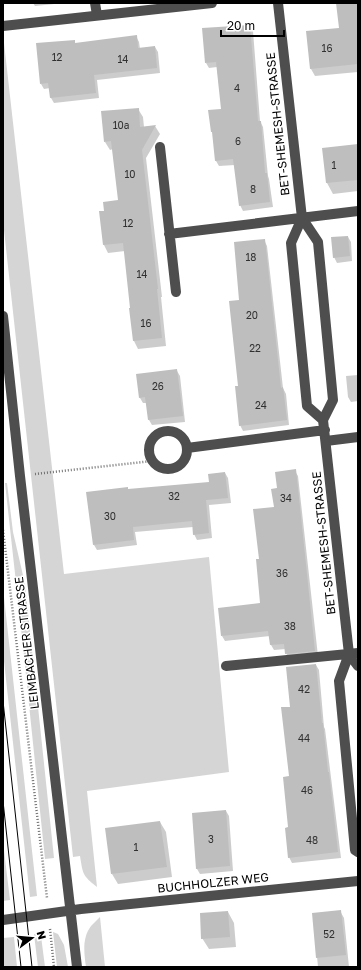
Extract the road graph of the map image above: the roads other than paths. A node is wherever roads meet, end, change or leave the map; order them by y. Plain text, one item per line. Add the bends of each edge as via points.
1 (96, 3) edge
2 (208, 3) edge
3 (278, 3) edge
4 (97, 15) junction
5 (3, 26) edge
6 (160, 147) dead end
7 (358, 212) edge
8 (302, 218) junction
9 (169, 234) junction
10 (176, 292) dead end
11 (3, 316) edge
12 (324, 425) junction
13 (358, 437) edge
14 (326, 441) junction
15 (187, 448) junction
16 (353, 653) edge
17 (226, 666) dead end
18 (358, 666) edge
19 (358, 852) edge
20 (358, 881) edge
21 (71, 910) junction
22 (3, 920) edge
23 (77, 967) edge

1 - 4 street
2 - 4 street
3 - 8 street, BET-SHEMESH-STRASSE
4 - 5 street
6 - 9 street
7 - 8 street
8 - 9 street
8 - 12 street, BET-SHEMESH-STRASSE via 318,242 333,400
8 - 12 street via 291,243 307,406
9 - 10 street
11 - 21 street, LEIMBACHER STRASSE
12 - 14 street, BET-SHEMESH-STRASSE
12 - 15 street
13 - 14 street
14 - 16 street, BET-SHEMESH-STRASSE
15 - 15 street via 181,436 163,431 153,438 148,450 152,462 162,469 169,469 180,465
16 - 17 street
16 - 18 street
16 - 19 street, BET-SHEMESH-STRASSE via 339,680 355,850
20 - 21 street, BUCHHOLZER WEG
21 - 22 street, BUCHHOLZER WEG
21 - 23 street, LEIMBACHER STRASSE

